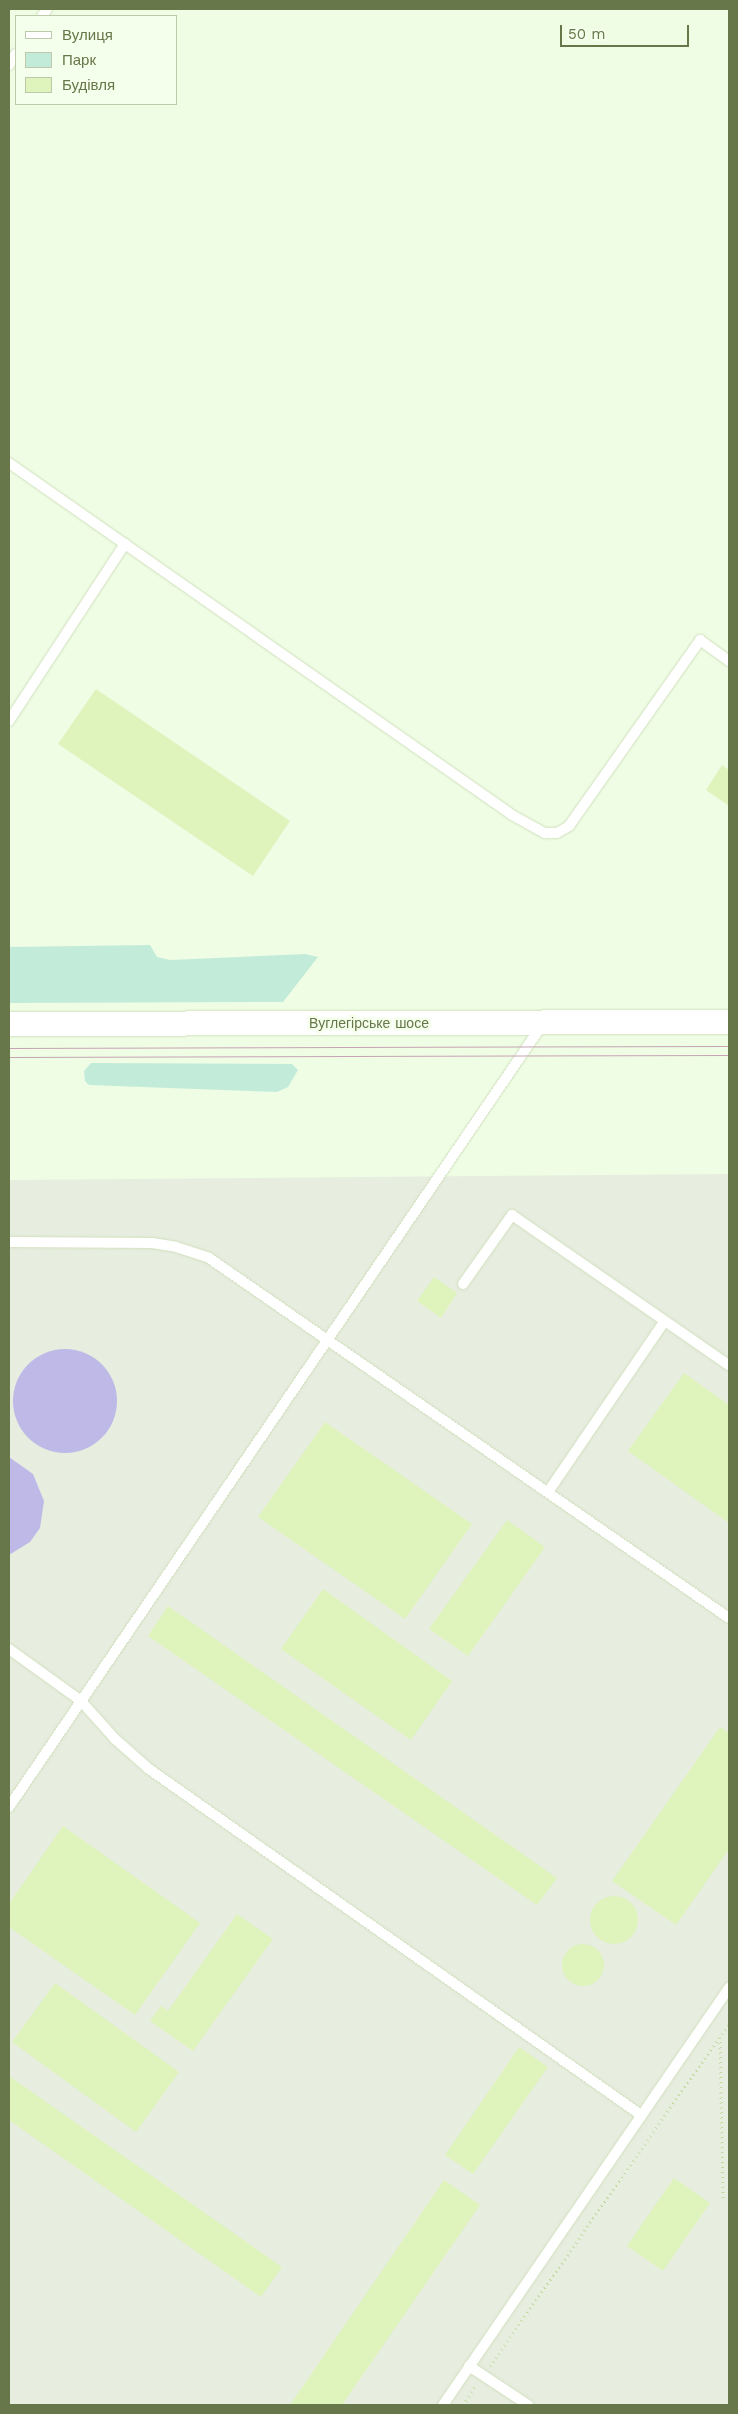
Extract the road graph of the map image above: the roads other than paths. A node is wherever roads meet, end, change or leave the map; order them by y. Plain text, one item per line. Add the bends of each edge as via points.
1 (9, 463) edge
2 (125, 544) junction
3 (729, 661) edge
4 (9, 722) edge
5 (544, 1022) junction
6 (729, 1022) edge
7 (9, 1024) edge
8 (9, 1242) edge
9 (463, 1284) dead end
10 (664, 1322) junction
11 (327, 1338) junction
12 (729, 1365) edge
13 (548, 1492) junction
14 (729, 1618) edge
15 (9, 1649) edge
16 (81, 1701) junction
17 (9, 1807) edge
18 (729, 1988) edge
19 (641, 2115) junction
20 (469, 2366) junction
21 (443, 2405) edge
22 (528, 2405) edge

1 - 2 lane
2 - 3 lane via 512,815 545,833 557,833 569,826 700,640
2 - 4 lane
5 - 6 street, Вуглегірське шосе
5 - 7 street, Вуглегірське шосе
5 - 11 lane
8 - 11 lane via 127,1242 194,1252 209,1258
9 - 10 lane via 512,1215
10 - 12 lane
10 - 13 lane
11 - 13 lane
11 - 16 lane
13 - 14 lane
15 - 16 lane
16 - 17 lane
16 - 19 lane via 120,1744 149,1769
18 - 19 lane
19 - 20 lane
20 - 21 lane
20 - 22 lane

